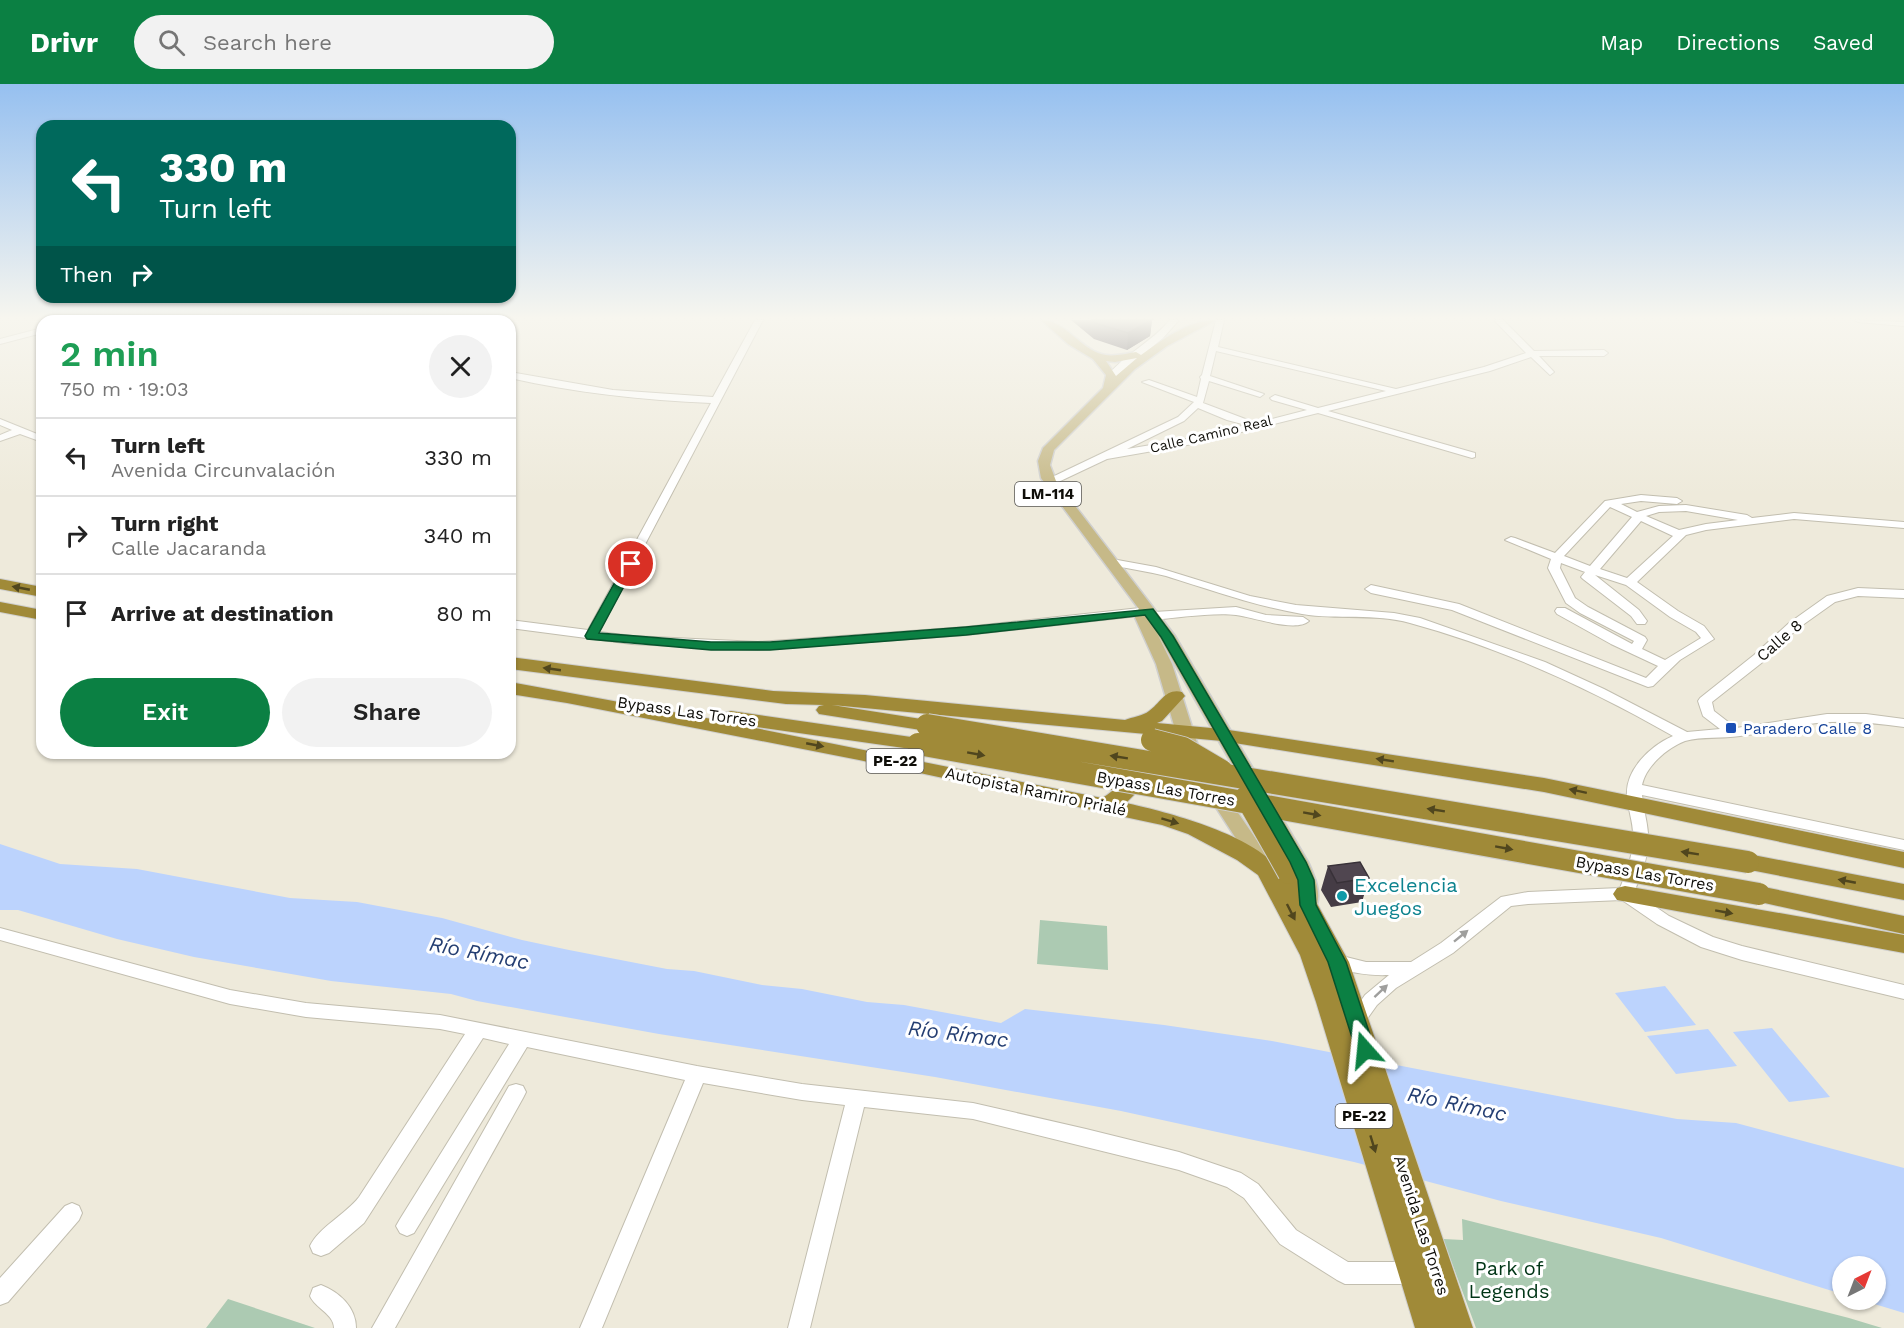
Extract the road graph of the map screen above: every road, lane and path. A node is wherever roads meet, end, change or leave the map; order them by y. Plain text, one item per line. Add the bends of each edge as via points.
1 (524, 378) edge
2 (728, 378) edge
3 (1099, 378) edge
4 (1100, 378) edge
5 (1204, 378) edge
6 (1207, 378) edge
7 (1343, 378) edge
8 (1446, 378) edge
9 (1146, 382) dead end
10 (1394, 390) junction
11 (1260, 394) dead end
12 (1275, 399) dead end
13 (716, 400) junction
14 (1199, 403) junction
15 (1315, 410) junction
16 (0, 422) edge
17 (1257, 425) junction
18 (21, 430) junction
19 (36, 436) edge
20 (0, 438) edge
21 (1472, 455) dead end
22 (1099, 457) junction
23 (1050, 482) junction
24 (1610, 503) junction
25 (1638, 516) junction
26 (1758, 520) junction
27 (1904, 525) edge
28 (1680, 535) junction
29 (1511, 540) dead end
30 (1557, 557) junction
31 (1113, 562) junction
32 (1591, 570) junction
33 (1630, 582) junction
34 (0, 584) edge
35 (1371, 589) dead end
36 (36, 591) edge
37 (1904, 594) edge
38 (0, 607) edge
39 (1561, 611) dead end
40 (1147, 613) junction
41 (36, 614) edge
42 (1303, 621) dead end
43 (1641, 621) dead end
44 (516, 625) edge
45 (591, 636) junction
46 (1635, 649) junction
47 (516, 664) edge
48 (1666, 665) junction
49 (585, 674) junction
50 (516, 689) edge
51 (774, 696) junction
52 (1175, 696) junction
53 (567, 697) junction
54 (1904, 723) edge
55 (1122, 725) junction
56 (1733, 733) junction
57 (922, 735) junction
58 (1222, 735) junction
59 (1685, 737) junction
60 (1187, 739) junction
61 (1636, 796) junction
62 (1101, 805) junction
63 (1904, 845) edge
64 (1904, 860) edge
65 (1278, 872) junction
66 (1904, 892) edge
67 (1625, 894) junction
68 (1308, 905) junction
69 (1904, 925) edge
70 (0, 934) edge
71 (1904, 944) edge
72 (1312, 955) junction
73 (1337, 962) junction
74 (1412, 968) junction
75 (1904, 992) edge
76 (1350, 1026) junction
77 (478, 1030) junction
78 (522, 1038) junction
79 (697, 1074) junction
80 (516, 1092) dead end
81 (857, 1097) junction
82 (1403, 1204) junction
83 (72, 1213) dead end
84 (407, 1226) dead end
85 (321, 1246) dead end
86 (1412, 1273) junction
87 (0, 1294) edge
88 (321, 1296) dead end
89 (345, 1328) edge
90 (383, 1328) edge
91 (591, 1328) edge
92 (799, 1328) edge
93 (1431, 1328) edge
94 (1456, 1328) edge

1 - 13 street via 645,399
2 - 13 street
3 - 40 main road, Avenida Las Torres / LM-114 via 1044,443 1036,469 1049,495
4 - 23 main road, LM-114 via 1049,448 1044,462
5 - 14 street
6 - 11 street
7 - 10 street
8 - 10 street, Calle Camino Real
9 - 14 street
10 - 15 street, Calle Camino Real
12 - 15 street
13 - 45 street
14 - 17 street via 1230,418
14 - 22 street via 1172,423
15 - 17 street, Calle Camino Real
15 - 21 street
16 - 18 street
17 - 22 street, Calle Camino Real
18 - 19 street
18 - 20 street
22 - 23 street
23 - 31 main road, Avenida Las Torres / LM-114
24 - 25 street
24 - 26 street via 1641,498 1673,501
24 - 30 street
25 - 26 street via 1659,509 1686,508
25 - 28 street
25 - 32 street
26 - 27 street via 1794,516
26 - 28 street
28 - 33 street
29 - 30 street
30 - 32 street
30 - 46 street via 1554,568 1570,600 1641,640
31 - 40 main road, Avenida Las Torres / LM-114
31 - 59 street via 1157,569 1288,608 1408,619 1543,667
32 - 33 street
32 - 43 street via 1587,577 1590,581
33 - 48 street via 1700,629 1708,639
36 -> 34 highway
35 - 48 street via 1455,607 1645,683
37 - 56 street, Calle 8 via 1872,591 1838,596 1775,641 1705,701 1708,713
38 - 41 highway
39 - 46 street
40 - 42 street via 1236,611 1266,619
40 - 45 street via 764,646 711,646
40 - 52 main road, Avenida Las Torres / LM-114
40 - 58 main road, Avenida Las Torres / LM-114 via 1167,636
44 - 45 street
46 - 48 street
49 -> 47 highway, PE-22
49 - 51 highway, PE-22
49 - 57 highway, Bypass Las Torres
50 - 53 highway, Autopista Ramiro Prialé / PE-22
51 - 55 highway
51 - 65 highway, PE-22, bridge via 1152,740 1190,752 1229,777 1250,803
52 - 55 highway via 1155,717
52 - 60 main road, Avenida Las Torres / LM-114
53 - 57 highway, Bypass Las Torres
53 -> 62 highway, Autopista Ramiro Prialé / PE-22
54 - 56 street via 1825,718
55 - 60 highway
56 - 59 street
66 -> 57 highway, Bypass Las Torres, bridge via 1748,862
57 -> 69 highway, Bypass Las Torres, bridge
58 - 60 highway
61 -> 58 highway
58 - 68 main road, Avenida Las Torres / LM-114 via 1298,862 1306,880
59 - 61 street via 1667,745 1648,762 1637,776
60 - 62 highway via 1147,767 1115,802
60 - 65 main road, Avenida Las Torres / LM-114 via 1236,824
61 - 63 street
61 - 64 highway
61 - 67 street via 1640,855
62 -> 65 highway, Autopista Ramiro Prialé / PE-22 via 1196,829
65 - 68 highway, PE-22
65 -> 72 highway, Avenida Las Torres / PE-22
67 -> 71 highway
74 -> 67 street via 1507,901
67 - 75 street via 1663,920 1707,942
68 - 73 highway, Avenida Las Torres / PE-22
70 - 77 street via 230,997
72 - 73 street
72 - 76 highway, Avenida Las Torres / PE-22
73 - 74 street via 1366,969
73 - 76 highway, Avenida Las Torres / PE-22
76 -> 74 street via 1390,982
76 - 82 highway, Avenida Las Torres / PE-22
77 - 78 street
77 - 85 street via 362,1210
78 - 79 street
78 - 84 street
79 - 81 street
79 - 91 street
80 - 90 street
81 - 86 street via 974,1111 1179,1161 1234,1180 1251,1191 1288,1237 1346,1273
81 - 92 street
82 - 86 highway, Avenida Las Torres / PE-22
82 - 94 highway, Avenida Las Torres / PE-22
83 - 87 street
86 - 93 highway, Avenida Las Torres / PE-22
88 - 89 street via 340,1312 346,1321

